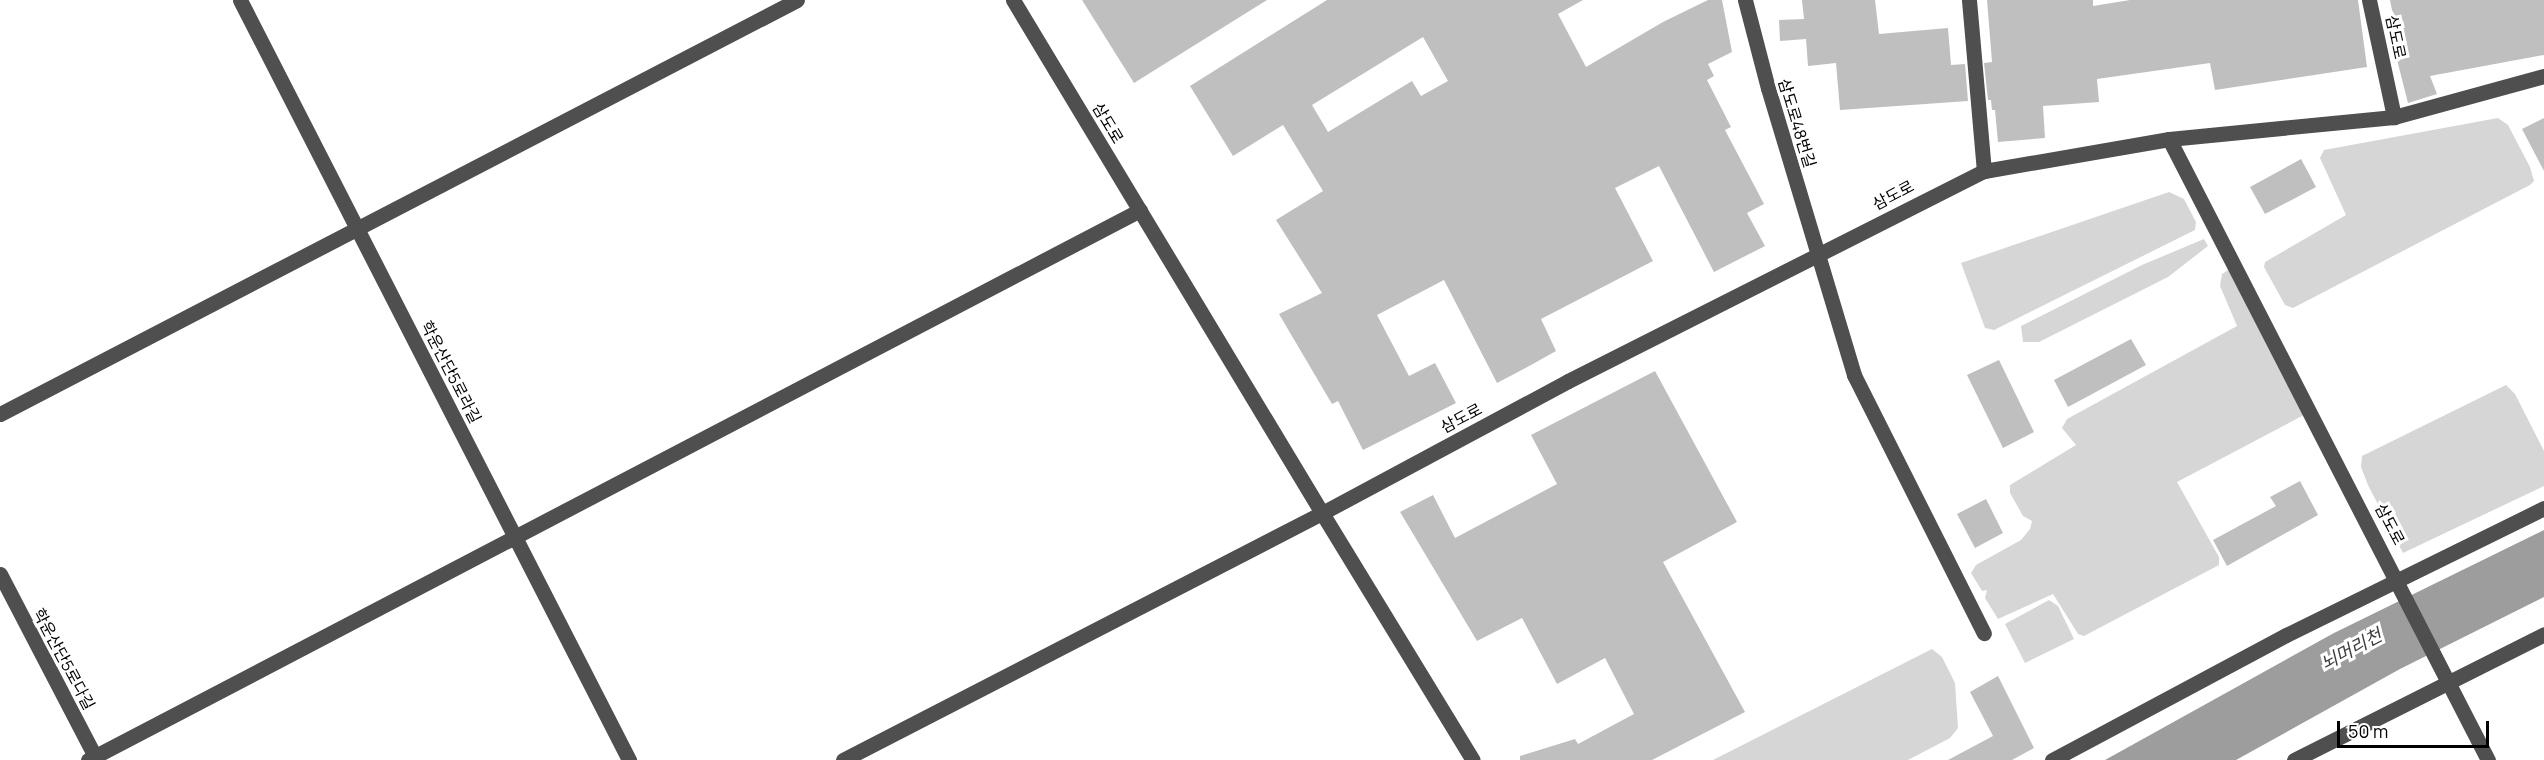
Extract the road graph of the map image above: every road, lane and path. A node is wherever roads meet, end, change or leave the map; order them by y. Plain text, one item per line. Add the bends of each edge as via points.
1 (240, 0) edge
2 (797, 0) edge
3 (1014, 0) edge
4 (1745, 0) edge
5 (1969, 0) edge
6 (2370, 0) edge
7 (2544, 76) edge
8 (2394, 117) junction
9 (2169, 139) junction
10 (1984, 171) junction
11 (1140, 210) junction
12 (357, 229) junction
13 (1818, 255) junction
14 (0, 414) edge
15 (2544, 508) edge
16 (1322, 513) junction
17 (514, 535) junction
18 (0, 574) edge
19 (2398, 579) junction
20 (1984, 633) dead end
21 (2544, 634) edge
22 (2449, 682) junction
23 (93, 759) edge
24 (629, 760) edge
25 (843, 760) edge
26 (1473, 760) edge
27 (2052, 760) edge
28 (2294, 760) edge
29 (2488, 760) edge

1 - 12 street, 학운산단5로라길
2 - 12 street
3 - 11 street, 삼도로
4 - 13 street, 삼도로48번길
5 - 10 street
6 - 8 street, 삼도로
7 - 8 street, 삼도로
8 - 9 street, 삼도로
9 - 10 street, 삼도로
9 - 19 street, 삼도로
10 - 13 street, 삼도로
11 - 16 street, 삼도로
11 - 17 street
12 - 14 street
12 - 17 street, 학운산단5로라길
13 - 16 street, 삼도로 via 1568,381
13 - 20 street, 삼도로48번길 via 1861,393
15 - 19 street
16 - 25 street
16 - 26 street
17 - 23 street
17 - 24 street, 학운산단5로라길
18 - 23 street, 학운산단5로다길
19 - 22 street, 삼도로
19 - 27 street
21 - 22 street
22 - 28 street
22 - 29 street, 삼도로

